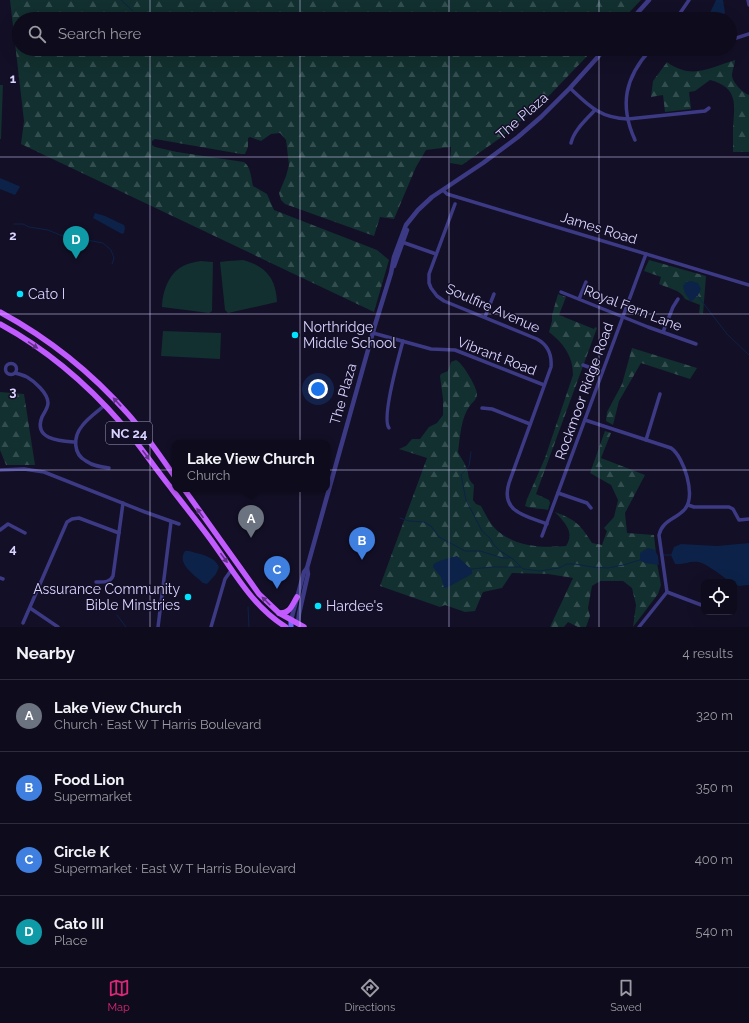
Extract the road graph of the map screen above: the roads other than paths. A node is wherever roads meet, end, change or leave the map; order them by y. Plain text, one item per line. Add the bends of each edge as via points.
1 (649, 0) edge
2 (689, 0) edge
3 (748, 0) edge
4 (749, 5) edge
5 (638, 12) edge
6 (681, 12) edge
7 (749, 34) edge
8 (737, 38) edge
9 (599, 56) edge
10 (645, 56) edge
11 (570, 88) junction
12 (709, 108) dead end
13 (595, 110) junction
14 (628, 119) junction
15 (635, 140) dead end
16 (571, 143) dead end
17 (443, 190) junction
18 (455, 204) dead end
19 (410, 221) junction
20 (402, 242) junction
21 (436, 254) junction
22 (646, 254) junction
23 (391, 273) junction
24 (586, 282) dead end
25 (749, 285) edge
26 (562, 292) dead end
27 (494, 294) dead end
28 (579, 299) junction
29 (678, 299) dead end
30 (0, 312) edge
31 (485, 317) junction
32 (622, 317) junction
33 (0, 324) edge
34 (663, 332) junction
35 (373, 333) junction
36 (403, 341) junction
37 (696, 344) dead end
38 (583, 365) dead end
39 (15, 372) dead end
40 (602, 372) junction
41 (544, 386) junction
42 (660, 394) dead end
43 (104, 405) junction
44 (482, 408) dead end
45 (585, 420) junction
46 (530, 424) junction
47 (389, 428) dead end
48 (646, 440) junction
49 (75, 442) junction
50 (110, 468) dead end
51 (0, 470) edge
52 (172, 473) edge
53 (330, 486) edge
54 (172, 490) edge
55 (174, 492) edge
56 (186, 492) edge
57 (328, 492) edge
58 (558, 493) junction
59 (123, 503) junction
60 (688, 505) junction
61 (591, 508) dead end
62 (749, 519) edge
63 (171, 522) junction
64 (179, 524) dead end
65 (546, 524) junction
66 (0, 530) edge
67 (26, 533) dead end
68 (119, 533) junction
69 (542, 536) dead end
70 (307, 568) junction
71 (232, 569) junction
72 (96, 582) dead end
73 (667, 592) junction
74 (297, 597) junction
75 (701, 605) edge
76 (30, 608) junction
77 (279, 613) junction
78 (291, 620) junction
79 (23, 623) dead end
80 (298, 626) edge
81 (58, 627) edge
82 (158, 627) edge
83 (211, 627) edge
84 (286, 627) edge
85 (291, 627) edge
86 (304, 627) edge
87 (639, 627) edge

1 - 5 street
2 - 6 street
3 - 4 street
7 - 8 street
9 - 11 street, The Plaza
10 - 14 street via 636,66 626,96
11 - 13 street
11 - 17 street, The Plaza via 518,137
12 - 14 street via 705,111
13 - 14 street via 610,117
13 - 16 street via 574,134
14 - 15 street
17 - 19 street, The Plaza via 422,205
17 - 22 street, James Road via 447,194
18 - 21 street, Soulfire Avenue
19 - 20 street, The Plaza
19 - 23 street, The Plaza via 399,241
20 - 21 street
20 - 23 street, The Plaza
21 - 31 street, Soulfire Avenue via 429,277 430,286 435,294 444,301
22 - 25 street, James Road
22 - 32 street, Rockmoor Ridge Road
23 - 35 street, The Plaza
24 - 28 street
26 - 28 street, Royal Fern Lane
27 - 31 street
28 - 32 street, Royal Fern Lane
29 - 34 street
52 -> 30 main road, NC 24 via 128,415 88,373 41,336
31 - 41 street, Soulfire Avenue via 535,337 545,344 550,352 552,364
32 - 34 street, Royal Fern Lane
32 - 40 street, Rockmoor Ridge Road
33 -> 43 main road, NC 24 via 62,366
34 - 37 street, Royal Fern Lane
35 - 36 street, Vibrant Road
35 - 53 street, The Plaza
36 - 41 street, Vibrant Road via 431,349 456,350
36 - 47 street via 391,386 387,422
38 - 40 street
39 - 49 street via 27,377 40,388 48,400 41,424 44,434 51,439
40 - 45 street, Rockmoor Ridge Road
41 - 46 street, Soulfire Avenue
42 - 48 street
43 - 49 street via 82,425
43 -> 54 main road, NC 24
44 - 46 street via 492,409
45 - 48 street
45 - 58 street, Rockmoor Ridge Road
46 - 65 street, Soulfire Avenue via 509,483 507,498 516,512
48 - 60 street via 671,448 681,459 688,485
49 - 50 street via 77,452 84,461
51 - 59 street via 24,468 44,472
55 -> 71 main road, NC 24
77 -> 56 main road via 252,586
57 - 70 street, The Plaza
58 - 61 street via 587,503
58 - 65 street, Rockmoor Ridge Road
59 - 63 street
59 - 68 street
60 - 62 street via 729,507 739,520
60 - 73 street via 660,531
63 - 64 street
63 - 82 street
65 - 69 street, Rockmoor Ridge Road
66 - 67 street via 8,524
68 - 72 street via 113,576 108,581
68 - 76 street via 83,518 69,520
70 - 74 street, The Plaza
70 - 80 street, The Plaza
71 - 83 street via 226,579
71 - 84 main road, NC 24 via 259,605
73 - 75 street
73 - 87 street
74 - 77 main road via 288,611
74 - 78 street, The Plaza
76 - 79 street
76 - 81 street
77 - 78 main road
78 - 80 main road
78 - 85 main road, The Plaza
80 - 86 main road

